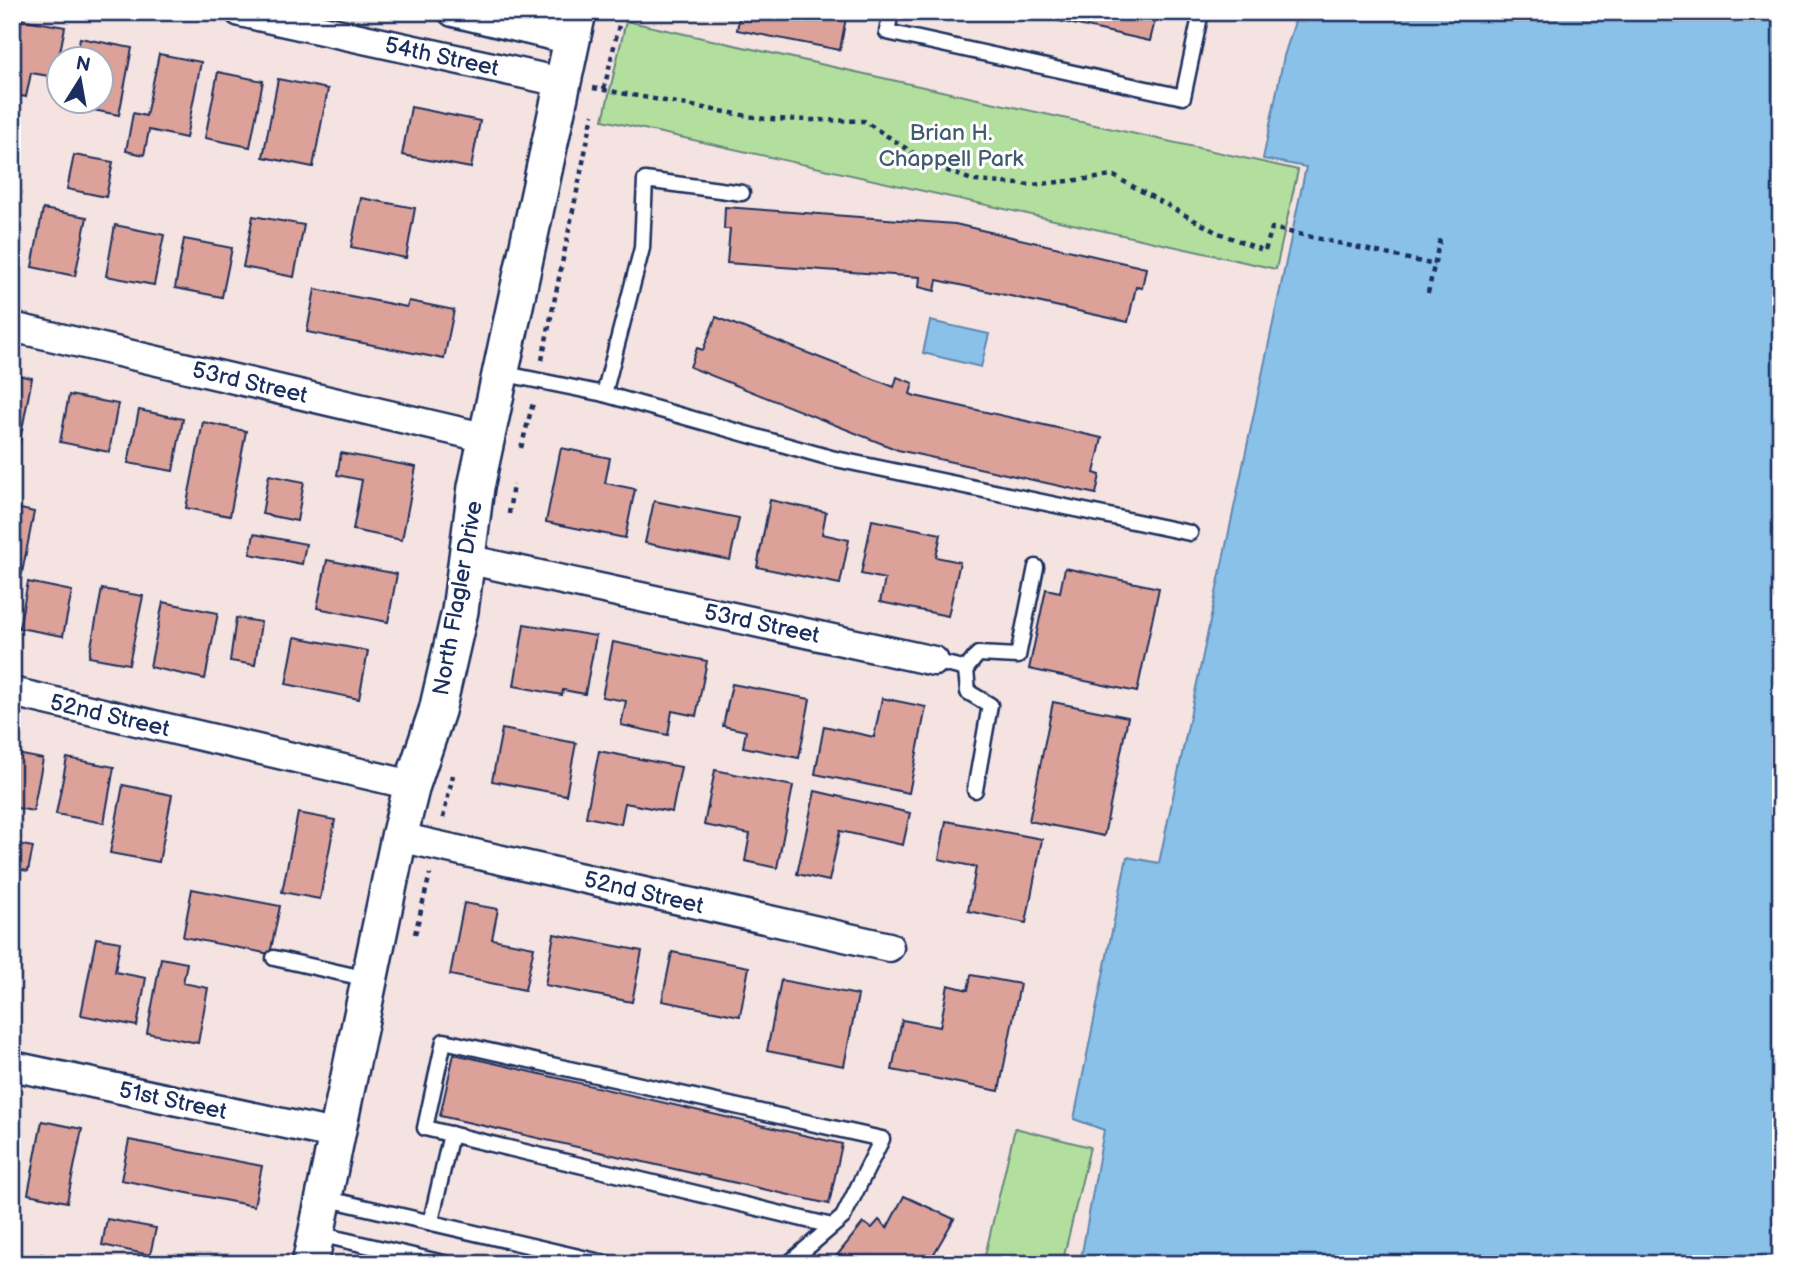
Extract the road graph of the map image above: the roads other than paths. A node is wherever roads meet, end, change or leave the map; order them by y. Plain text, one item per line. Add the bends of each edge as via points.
1 (240, 12) edge
2 (453, 12) edge
3 (891, 12) edge
4 (1201, 12) edge
5 (574, 26) edge
6 (561, 82) junction
7 (742, 193) dead end
8 (12, 327) edge
9 (501, 373) junction
10 (604, 394) junction
11 (487, 438) junction
12 (1190, 533) dead end
13 (466, 559) junction
14 (1036, 567) dead end
15 (934, 661) joint
16 (966, 669) junction
17 (12, 692) edge
18 (412, 785) junction
19 (975, 790) dead end
20 (399, 837) junction
21 (889, 947) dead end
22 (274, 958) dead end
23 (368, 979) junction
24 (12, 1066) edge
25 (334, 1134) junction
26 (451, 1134) junction
27 (324, 1198) junction
28 (431, 1221) junction
29 (832, 1226) junction
30 (313, 1249) edge
31 (422, 1261) edge
32 (448, 1264) edge
33 (609, 1264) edge
34 (788, 1264) edge

1 - 6 street, 54th Street
2 - 5 street, 54th Street
3 - 4 lane via 887,32 1182,97
5 - 6 street, North Flagler Drive
6 - 9 street, North Flagler Drive
7 - 10 lane via 645,180 642,248
8 - 11 street, 53rd Street
9 - 10 lane
9 - 11 street, North Flagler Drive
10 - 12 lane via 831,458
11 - 13 street, North Flagler Drive
13 - 15 street, 53rd Street
13 - 18 street, North Flagler Drive via 460,611 438,711
14 - 16 lane via 1018,656 978,654
15 - 16 lane
16 - 19 lane via 968,692 990,705
17 - 18 street, 52nd Street
18 - 20 street, North Flagler Drive
20 - 21 street, 52nd Street
20 - 23 street, North Flagler Drive
22 - 23 lane
23 - 25 street, North Flagler Drive
24 - 25 street, 51st Street
25 - 27 street, North Flagler Drive
26 - 28 lane
26 - 29 lane
26 - 29 lane via 425,1128 444,1041 882,1139 842,1217
27 - 28 lane
27 - 30 street, North Flagler Drive
28 - 33 lane
29 - 34 lane
30 - 31 lane
31 - 32 lane

